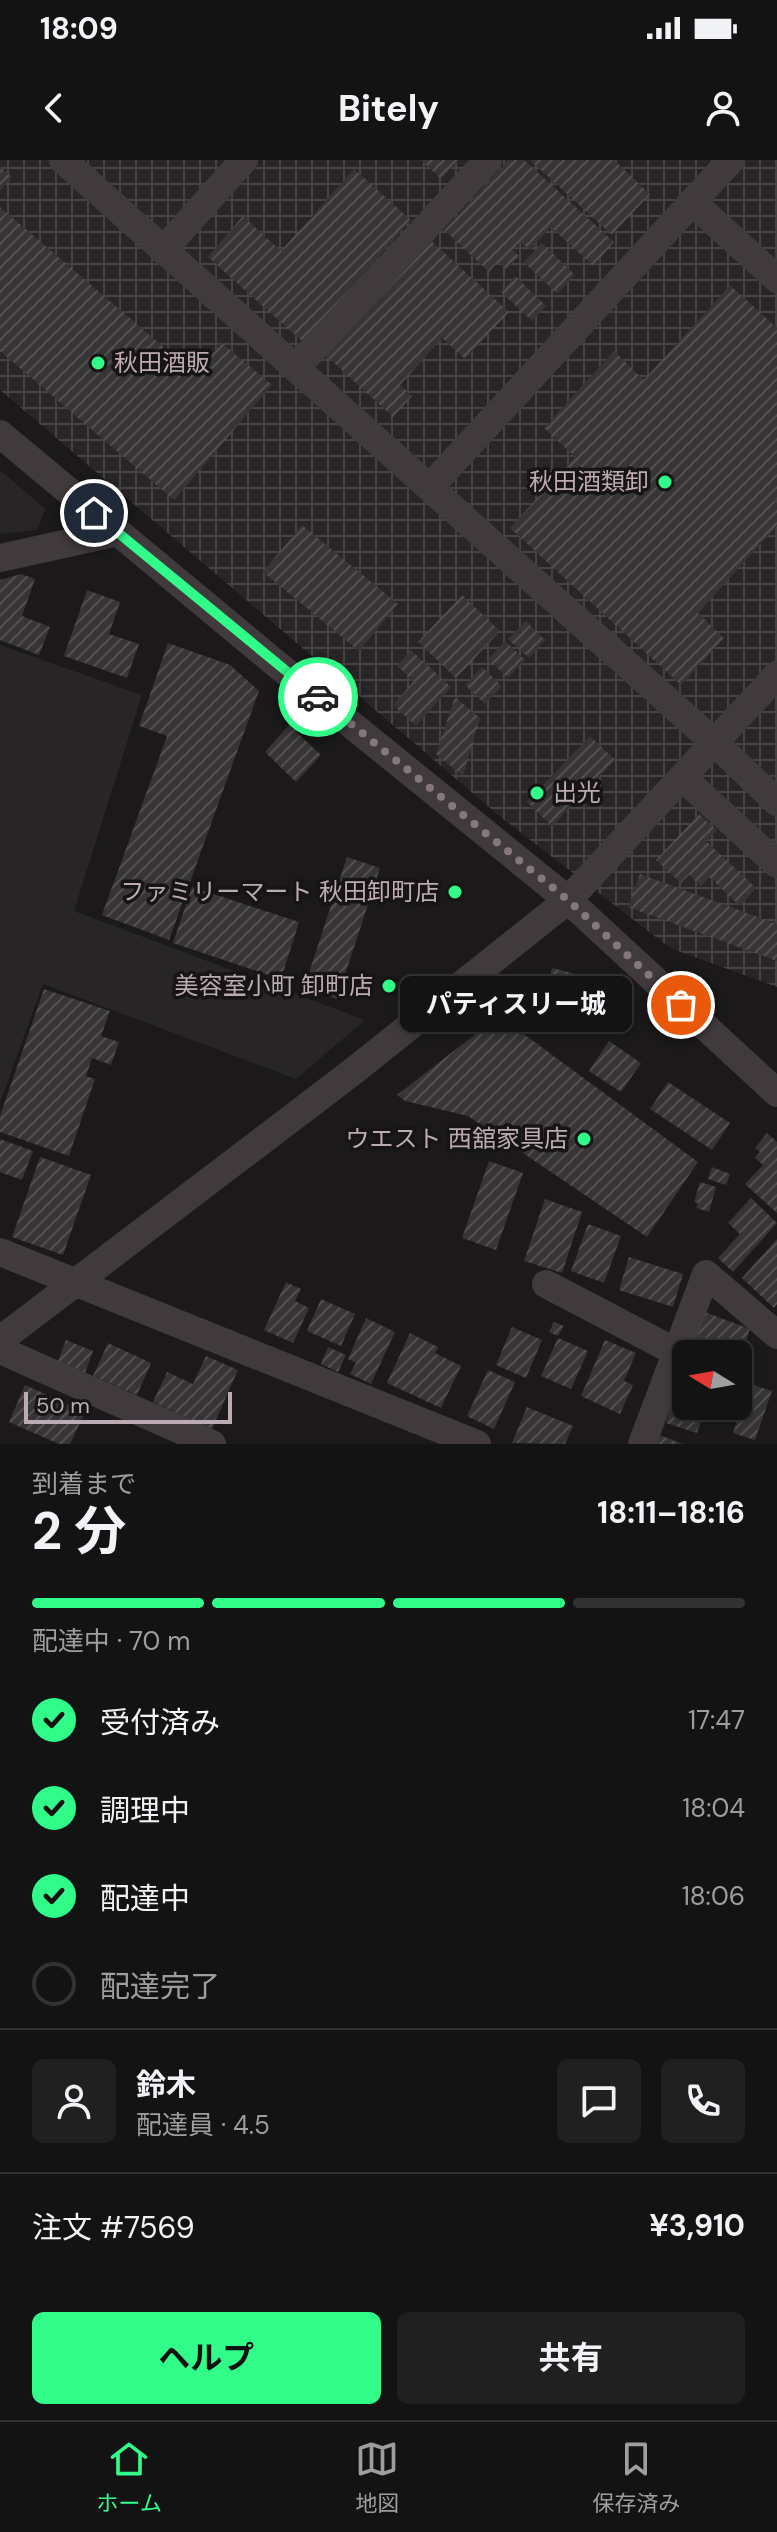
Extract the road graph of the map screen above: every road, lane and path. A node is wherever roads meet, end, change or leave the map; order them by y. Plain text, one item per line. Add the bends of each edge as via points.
1 (63, 160) edge
2 (244, 160) edge
3 (488, 160) edge
4 (731, 160) edge
5 (692, 202) junction
6 (163, 250) junction
7 (777, 279) edge
8 (296, 368) junction
9 (0, 434) edge
10 (430, 487) junction
11 (118, 532) junction
12 (0, 558) edge
13 (777, 675) edge
14 (715, 743) junction
15 (683, 778) junction
16 (777, 802) edge
17 (777, 864) edge
18 (568, 900) junction
19 (777, 1093) edge
20 (0, 1252) edge
21 (76, 1282) junction
22 (546, 1284) dead end
23 (777, 1335) edge
24 (0, 1340) edge
25 (681, 1340) edge
26 (0, 1350) edge
27 (672, 1350) edge
28 (672, 1363) edge
29 (212, 1444) edge
30 (477, 1444) edge
31 (642, 1444) edge

1 - 6 street
2 - 6 street
3 - 8 street
4 - 5 street
5 - 7 street
5 - 10 street
6 - 8 street
8 - 10 street
9 - 11 street
10 - 14 street
11 - 12 street
11 - 18 street
13 - 14 street
14 - 15 street
14 - 16 street
15 - 17 street
15 - 18 street
18 - 19 street
18 - 21 street
20 - 21 street
21 - 24 street
21 - 30 street
22 - 27 street
23 - 25 street via 706,1274
26 - 29 street
28 - 31 street

